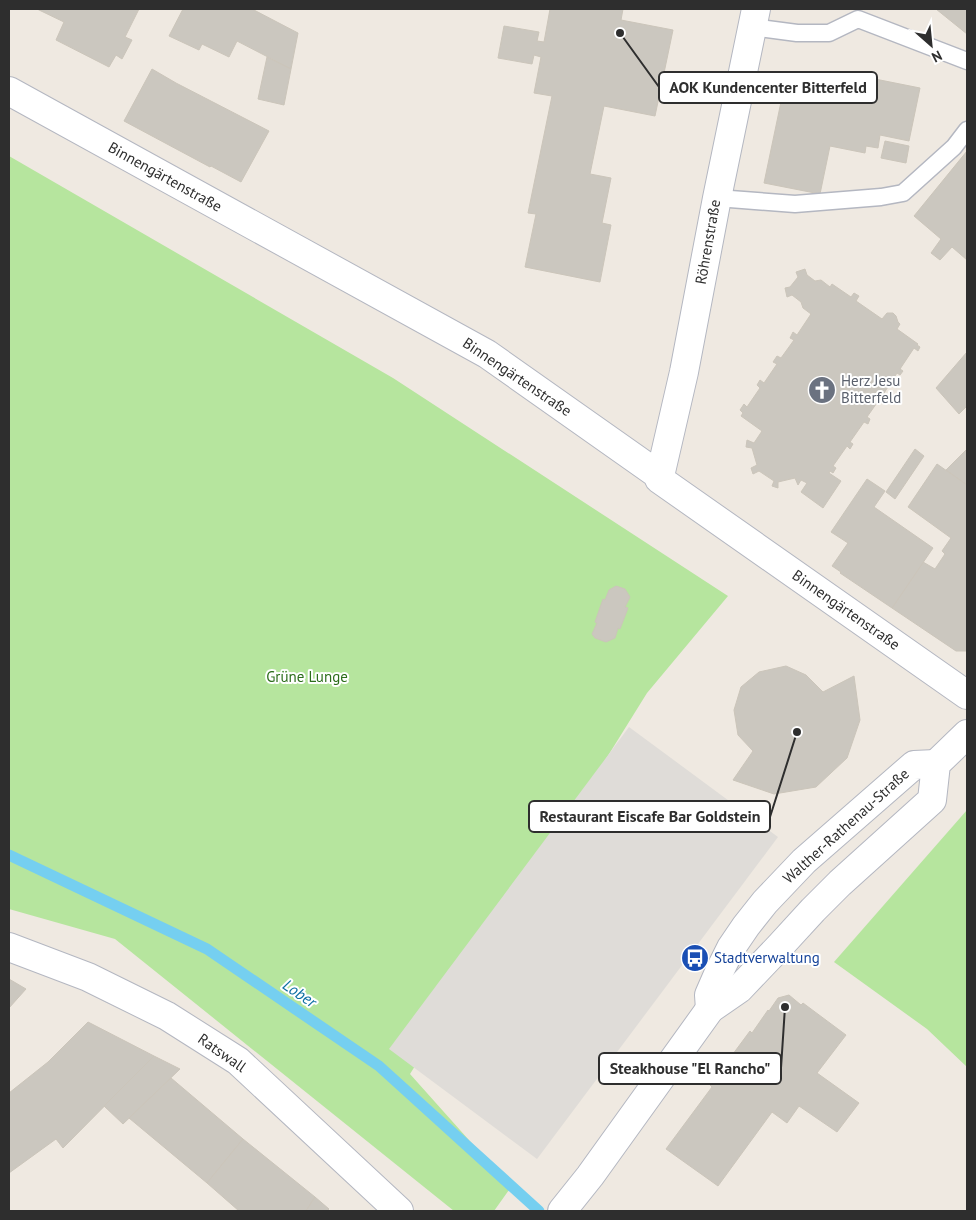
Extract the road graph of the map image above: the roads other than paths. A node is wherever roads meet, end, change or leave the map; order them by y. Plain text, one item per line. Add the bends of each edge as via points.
1 (860, 14) edge
2 (754, 18) edge
3 (967, 61) edge
4 (9, 91) edge
5 (967, 130) edge
6 (717, 198) junction
7 (660, 476) junction
8 (967, 695) edge
9 (967, 734) edge
10 (936, 764) junction
11 (9, 947) edge
12 (710, 1009) junction
13 (568, 1204) edge
14 (399, 1211) edge

1 - 2 lane via 829,34 797,33
1 - 3 lane
2 - 6 street, Röhrenstraße
4 - 7 street, Binnengärtenstraße via 487,354
5 - 6 lane via 954,147 903,193 795,204
6 - 7 street, Röhrenstraße via 684,372
7 - 8 street, Binnengärtenstraße via 659,479
9 - 10 street
10 - 12 street, Walther-Rathenau-Straße via 932,800 840,883 739,989
10 - 12 street, Walther-Rathenau-Straße via 914,765 783,882 731,948 709,995
11 - 14 street, Ratswall via 88,977 166,1016 238,1061
12 - 13 street, Walther-Rathenau-Straße

